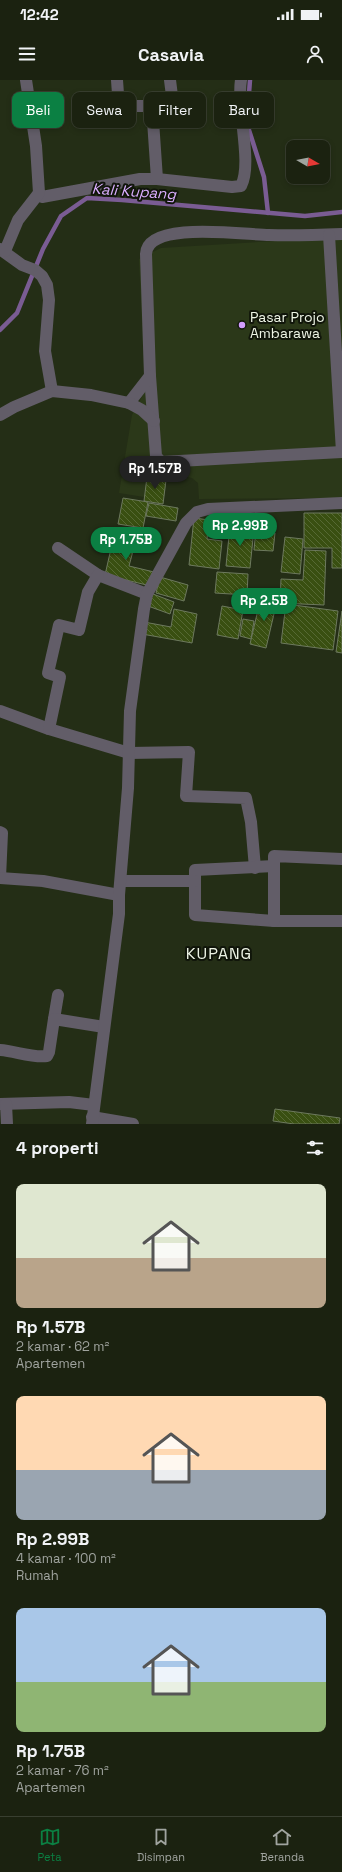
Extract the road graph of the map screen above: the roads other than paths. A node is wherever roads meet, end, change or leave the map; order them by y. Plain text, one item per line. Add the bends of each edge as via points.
1 (26, 80) edge
2 (117, 80) edge
3 (170, 80) edge
4 (241, 80) edge
5 (172, 92) edge
6 (157, 178) junction
7 (39, 193) junction
8 (342, 234) edge
9 (329, 235) junction
10 (2, 250) edge
11 (150, 376) junction
12 (52, 392) junction
13 (129, 403) junction
14 (0, 415) edge
15 (154, 421) junction
16 (342, 452) edge
17 (342, 503) edge
18 (58, 548) dead end
19 (98, 575) junction
20 (147, 594) junction
21 (0, 710) edge
22 (49, 729) junction
23 (129, 753) junction
24 (0, 832) edge
25 (342, 859) edge
26 (274, 866) junction
27 (255, 868) junction
28 (0, 878) edge
29 (121, 881) junction
30 (196, 881) junction
31 (119, 895) junction
32 (274, 921) junction
33 (342, 921) edge
34 (58, 995) dead end
35 (54, 1020) junction
36 (104, 1027) junction
37 (0, 1050) edge
38 (3, 1104) edge
39 (93, 1115) edge
40 (7, 1124) edge
41 (133, 1124) edge

1 - 7 street via 36,146
2 - 6 street via 118,94 124,106 152,106
3 - 5 street
4 - 6 street via 245,167 241,186
6 - 7 street via 128,180 42,197
7 - 10 street via 18,220
8 - 9 street
9 - 11 street via 190,231 152,241 146,248
9 - 16 street
10 - 12 street via 22,265 35,270 47,285 49,300 45,351
11 - 13 street
11 - 15 street
12 - 13 street via 91,395
12 - 14 street
13 - 15 street
15 - 16 street via 156,456 161,462
17 - 20 street via 208,509 198,512 186,523
18 - 19 street
19 - 20 street
19 - 22 street via 88,592 79,630 59,625 48,673 60,677
20 - 23 street via 130,711
21 - 22 street
22 - 23 street
23 - 27 street via 189,752 186,796 246,798
23 - 29 street
24 - 28 street
25 - 26 street via 274,856
26 - 27 street
26 - 32 street
27 - 30 street via 195,870
28 - 31 street via 43,881
29 - 30 street
29 - 31 street
30 - 32 street via 195,915
31 - 36 street via 119,914
32 - 33 street
34 - 35 street
35 - 36 street
35 - 37 street via 47,1056 39,1057
36 - 39 street
38 - 39 street via 69,1102
38 - 40 street
39 - 41 street

